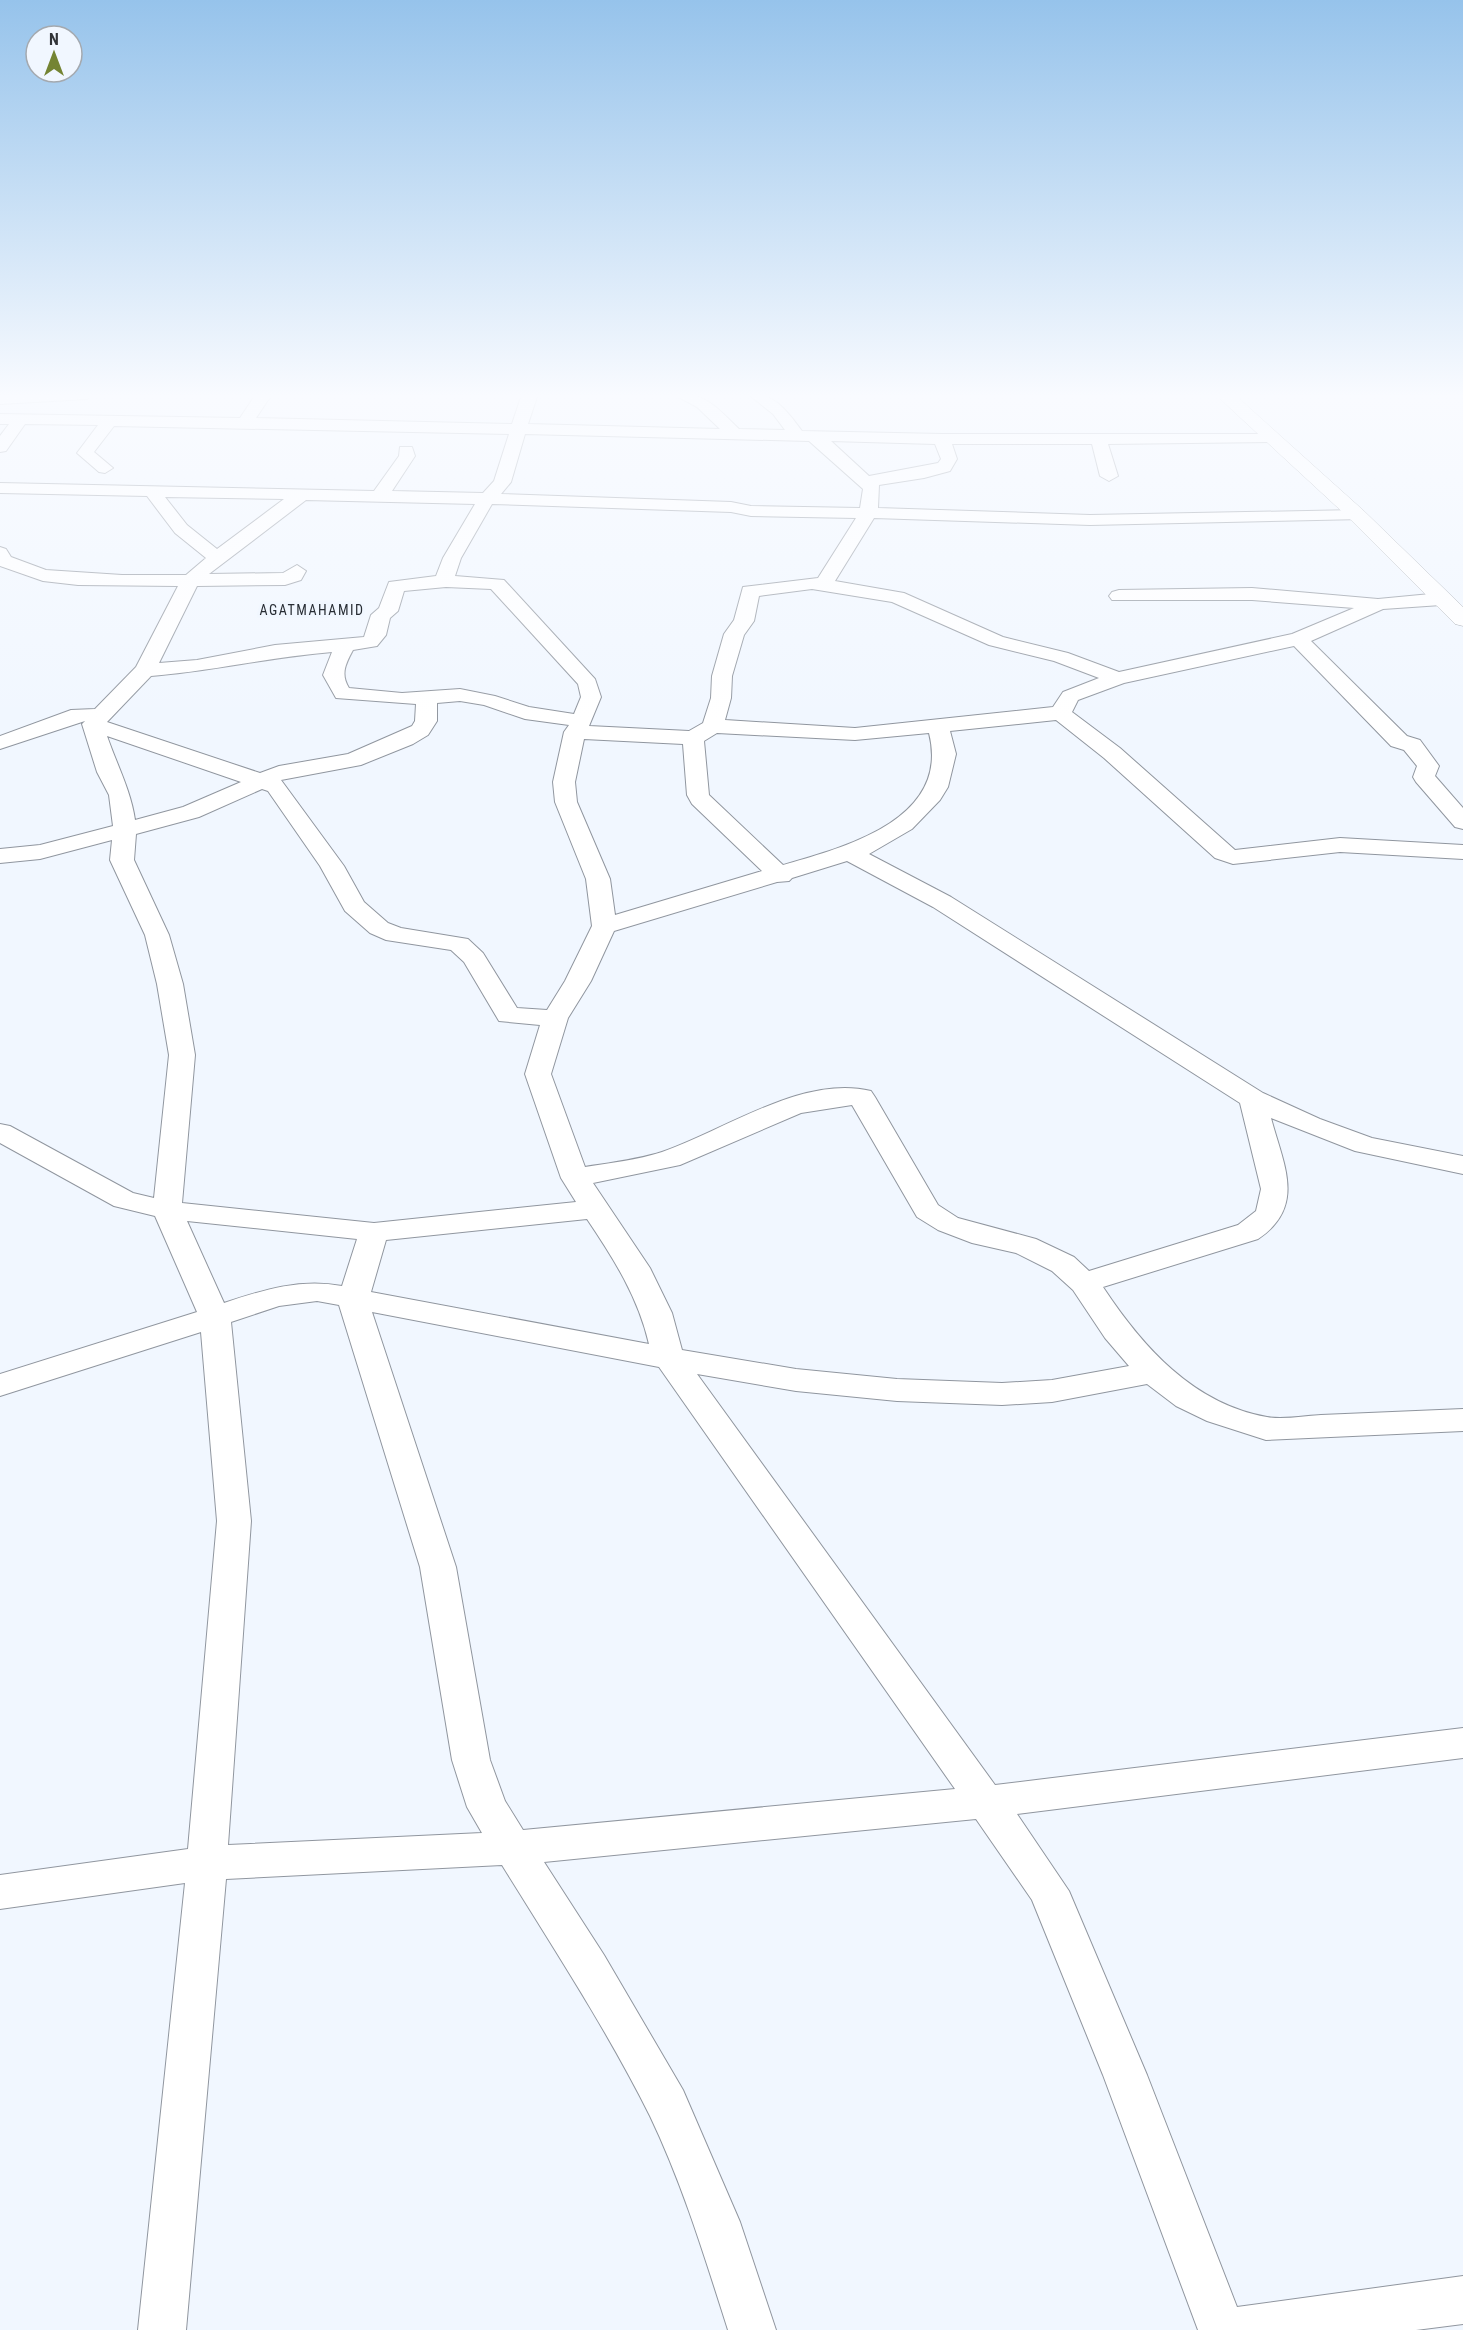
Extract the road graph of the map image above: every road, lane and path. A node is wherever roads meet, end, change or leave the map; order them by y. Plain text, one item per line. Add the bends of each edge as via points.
1 (160, 503) edge
2 (291, 503) edge
3 (484, 503) edge
4 (612, 503) edge
5 (870, 503) edge
6 (1344, 503) edge
7 (1364, 503) edge
8 (868, 513) junction
9 (1358, 515) junction
10 (0, 553) edge
11 (218, 557) junction
12 (297, 571) dead end
13 (190, 581) junction
14 (443, 582) junction
15 (824, 584) junction
16 (1463, 594) edge
17 (1119, 596) dead end
18 (1441, 599) junction
19 (1378, 604) junction
20 (1463, 619) edge
21 (1298, 639) junction
22 (347, 644) junction
23 (146, 670) junction
24 (1119, 678) junction
25 (427, 699) junction
26 (1061, 713) junction
27 (97, 720) junction
28 (712, 726) junction
29 (578, 727) junction
30 (938, 727) junction
31 (693, 738) junction
32 (0, 743) edge
33 (261, 780) junction
34 (1463, 822) edge
35 (125, 830) junction
36 (1463, 852) edge
37 (850, 853) junction
38 (0, 856) edge
39 (781, 876) junction
40 (604, 926) junction
41 (555, 1018) junction
42 (1253, 1100) junction
43 (0, 1132) edge
44 (1463, 1165) edge
45 (574, 1178) junction
46 (593, 1209) junction
47 (167, 1210) junction
48 (374, 1232) junction
49 (1084, 1283) junction
50 (353, 1300) junction
51 (215, 1318) junction
52 (668, 1357) junction
53 (1154, 1372) junction
54 (0, 1385) edge
55 (1463, 1420) edge
56 (1463, 1743) edge
57 (987, 1802) junction
58 (512, 1848) junction
59 (207, 1863) junction
60 (0, 1892) edge
61 (1463, 2300) edge
62 (162, 2330) edge
63 (752, 2330) edge
64 (1222, 2330) edge
65 (1238, 2330) edge

1 - 11 street via 191,540
2 - 11 street
3 - 14 street via 452,558
4 - 8 street via 731,507 751,512
5 - 8 street
6 - 9 main road
7 - 16 main road
8 - 9 street via 1090,520
8 - 15 street
9 - 18 main road
10 - 13 street via 4,561 57,578
11 - 13 street
12 - 13 street via 285,579
13 - 23 street
14 - 22 street via 396,586 373,640
14 - 29 street via 497,584 509,596 588,682 591,697
15 - 24 street via 897,597 996,641 1061,657
15 - 28 street via 750,591 744,621 734,634 728,653
17 - 19 street via 1252,594
18 - 19 street
18 - 20 main road
19 - 21 street
21 - 24 street
21 - 34 street via 1399,741 1412,745 1428,766 1424,777
22 - 23 street
22 - 25 street via 333,666 336,686 343,694
23 - 27 street
24 - 26 street via 1070,696
25 - 29 street via 473,696
25 - 33 street via 426,721 405,739 353,760 279,773
26 - 30 street
26 - 36 street via 1112,753 1223,853 1233,857 1340,845
27 - 32 street via 78,714
27 - 33 street
27 - 35 street via 108,772 120,795
28 - 30 street via 855,734
28 - 31 street
29 - 31 street
29 - 40 street via 564,782 566,802 598,879
30 - 37 street via 945,754 934,794 904,824
31 - 39 street via 698,795 703,804
33 - 35 street via 191,812
33 - 41 street via 276,786 332,866 354,906 379,928 395,935 459,944 474,958 508,1015
35 - 38 street via 40,852
35 - 47 street via 122,860 157,935 182,1055
37 - 39 street
37 - 42 street via 942,902
39 - 40 street
40 - 41 street
41 - 45 street via 538,1074
42 - 44 street via 1365,1145
42 - 49 street via 1275,1189 1275,1202 1266,1220 1248,1232
43 - 47 street via 124,1200
45 - 46 street
45 - 49 street via 675,1157 786,1107 861,1097 927,1211 948,1224 1050,1257
46 - 48 street
46 - 52 street via 635,1268 657,1313
47 - 48 street
47 - 51 street
48 - 50 street
49 - 53 street via 1116,1331
50 - 51 street via 317,1291 298,1292
50 - 52 street
50 - 58 street via 438,1567 471,1760 487,1807
51 - 54 street
51 - 59 street via 234,1521
52 - 53 street via 796,1380 897,1390 1002,1394 1052,1391
52 - 57 street
53 - 55 street via 1186,1398 1266,1429
56 - 57 street
57 - 58 street
57 - 64 street via 1049,1891 1125,2075
58 - 59 street
58 - 63 street via 589,1968 667,2105 717,2222
59 - 60 street
59 - 62 street
61 - 65 street

